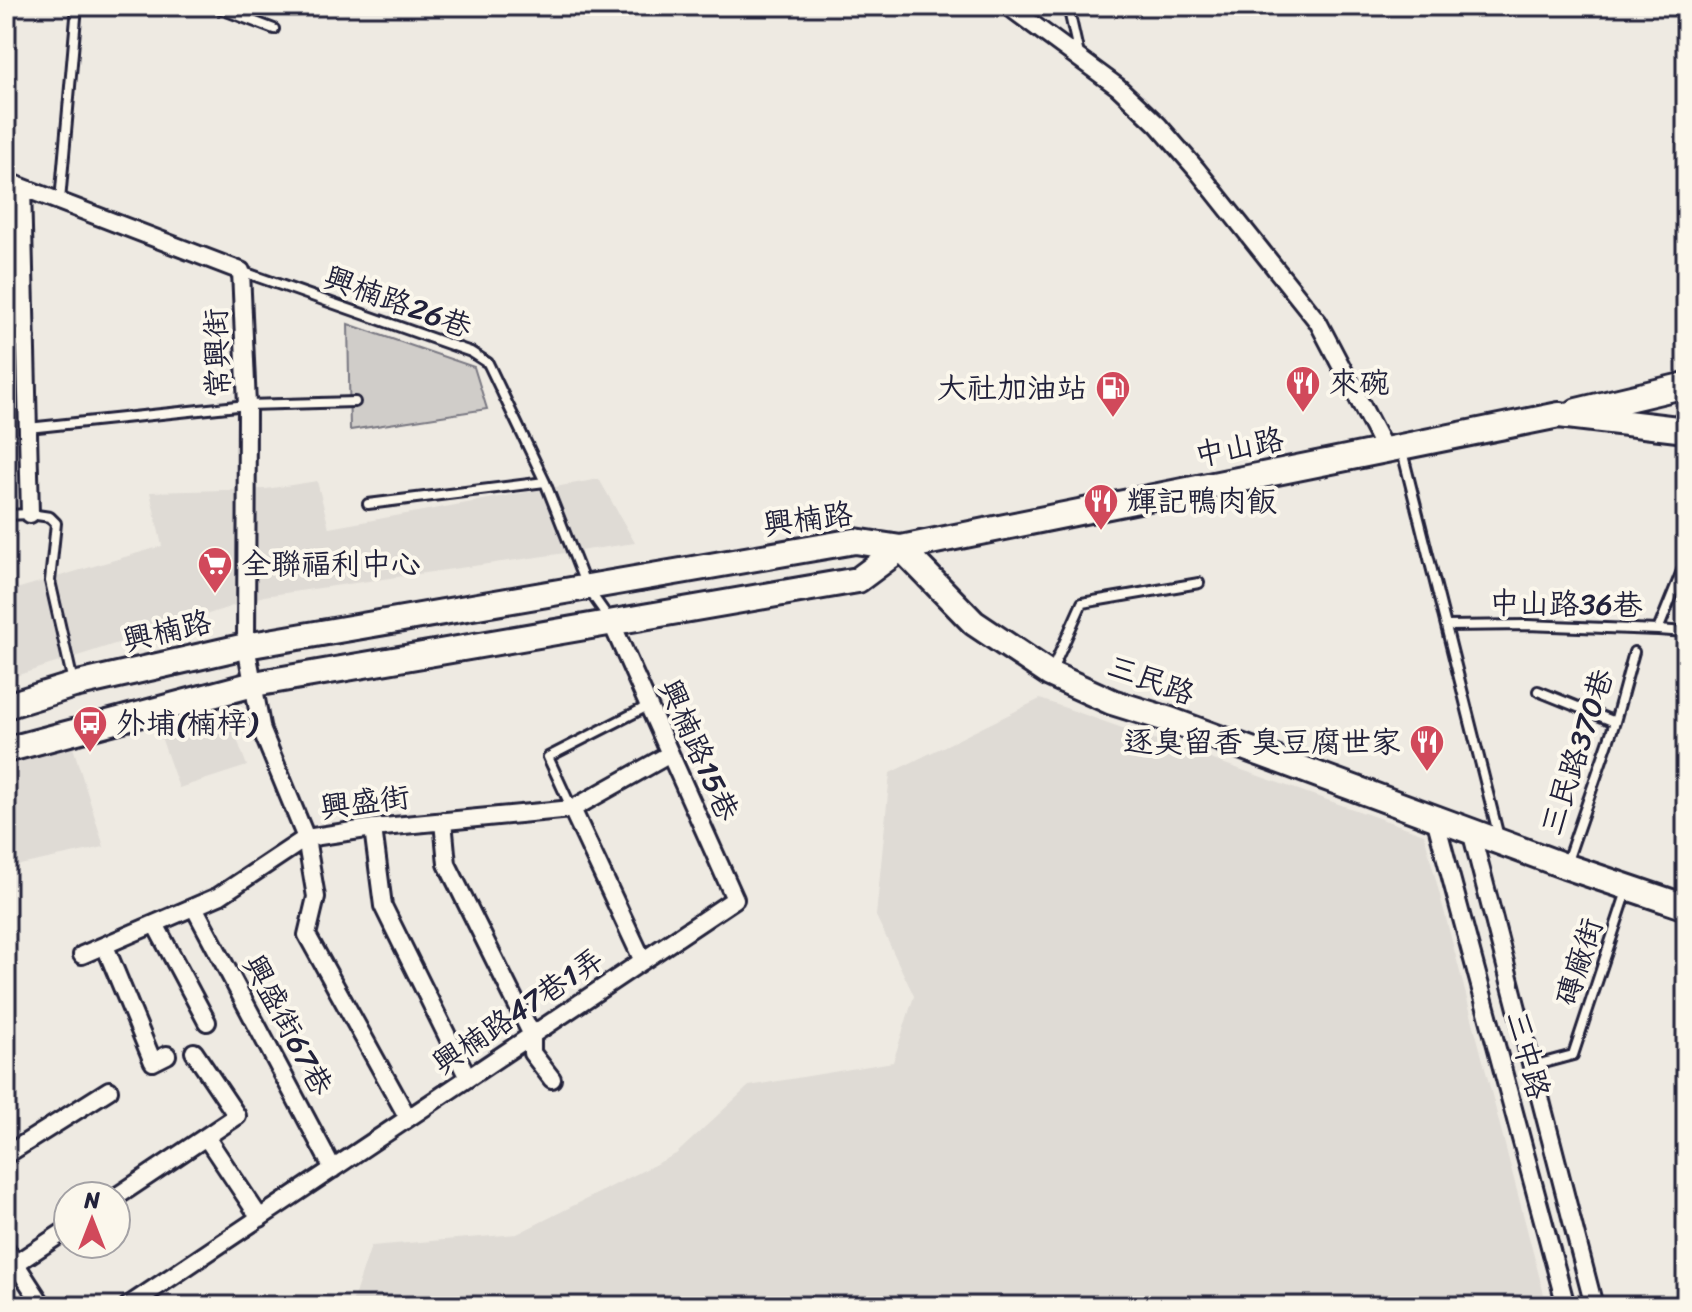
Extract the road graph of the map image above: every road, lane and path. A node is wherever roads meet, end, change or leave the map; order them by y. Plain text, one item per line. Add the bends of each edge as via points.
1 (77, 6) edge
2 (213, 6) edge
3 (1008, 6) edge
4 (1068, 6) edge
5 (274, 29) dead end
6 (1081, 60) junction
7 (14, 184) edge
8 (60, 201) junction
9 (241, 271) junction
10 (6, 338) edge
11 (26, 338) junction
12 (1686, 385) edge
13 (355, 402) dead end
14 (247, 405) junction
15 (1559, 415) junction
16 (28, 428) junction
17 (1686, 430) edge
18 (1393, 449) junction
19 (545, 482) junction
20 (368, 504) dead end
21 (30, 514) junction
22 (6, 515) edge
23 (901, 548) junction
24 (1686, 561) edge
25 (1199, 583) dead end
26 (586, 586) junction
27 (612, 624) junction
28 (1446, 626) junction
29 (1658, 630) junction
30 (1686, 632) edge
31 (246, 646) junction
32 (1634, 652) dead end
33 (1050, 674) junction
34 (254, 684) junction
35 (74, 685) junction
36 (1538, 691) dead end
37 (6, 706) edge
38 (648, 706) junction
39 (1615, 722) junction
40 (6, 750) edge
41 (670, 754) junction
42 (572, 809) junction
43 (1435, 818) junction
44 (443, 821) junction
45 (373, 828) junction
46 (1471, 831) junction
47 (306, 838) junction
48 (1500, 842) junction
49 (1565, 866) junction
50 (1628, 888) junction
51 (735, 899) joint
52 (194, 907) junction
53 (1686, 907) edge
54 (155, 924) junction
55 (105, 946) junction
56 (82, 955) dead end
57 (643, 961) junction
58 (207, 1022) dead end
59 (532, 1035) junction
60 (194, 1052) dead end
61 (167, 1055) dead end
62 (1531, 1066) junction
63 (468, 1078) junction
64 (552, 1079) dead end
65 (109, 1090) dead end
66 (408, 1118) junction
67 (206, 1137) junction
68 (6, 1155) edge
69 (333, 1169) junction
70 (132, 1186) edge
71 (260, 1218) junction
72 (52, 1238) edge
73 (9, 1261) edge
74 (43, 1306) edge
75 (128, 1306) edge
76 (1566, 1306) edge
77 (1594, 1306) edge

1 - 8 lane
2 - 5 lane
3 - 6 street
4 - 6 lane
6 - 18 street via 1158,125 1223,201 1318,322
7 - 8 street, 常興街
7 - 11 street
8 - 9 street, 常興街
9 - 14 street, 常興街
9 - 19 lane, 興楠路26巷 via 471,352 488,363
10 - 11 street
11 - 16 street
12 - 15 street
13 - 14 lane
14 - 16 lane
14 - 31 street, 常興街
15 - 17 street, 中山路
15 - 18 street, 中山路
16 - 21 street
18 - 23 street, 中山路
18 - 28 lane
19 - 20 lane
19 - 26 lane, 興楠路26巷
21 - 22 lane
21 - 35 lane via 56,523 50,581
23 - 26 street, 興楠路 via 855,541
23 - 27 street, 興楠路 via 858,580
23 - 33 street, 三民路 via 974,623
24 - 29 lane, 中山路36巷
25 - 33 lane via 1082,603
26 - 27 lane, 興楠路26巷
26 - 31 street, 興楠路
27 - 34 street, 興楠路
27 - 38 street, 興楠路15巷
28 - 29 lane, 中山路36巷
28 - 48 lane
29 - 30 lane
31 - 34 street, 常興街
31 - 35 street, 興楠路
32 - 39 lane, 三民路370巷
33 - 43 street, 三民路 via 1112,702
34 - 40 street, 興楠路
34 - 47 street, 常興街 via 262,731
35 - 37 street, 興楠路
36 - 39 lane
38 - 41 street, 興楠路15巷
38 - 42 lane via 548,757
39 - 49 lane, 三民路370巷
41 - 42 street, 興盛街
41 - 51 street, 興楠路15巷
42 - 44 street, 興盛街
42 - 57 street
43 - 46 street, 三民路
43 - 76 street, 三中路
44 - 45 street, 興盛街
44 - 59 street via 447,864
45 - 47 street, 興盛街
45 - 63 street via 383,906
46 - 48 street, 三民路
46 - 62 street
47 - 52 street, 興盛街
47 - 66 street, 常興街 via 316,897 307,935
48 - 49 street, 三民路
49 - 50 street, 三民路
50 - 53 street, 三民路
50 - 62 lane, 磚廠街 via 1573,1055
51 - 57 street, 興楠路47巷1弄
52 - 54 street, 興盛街
52 - 69 street, 興盛街67巷
54 - 55 street, 興盛街
54 - 58 street
55 - 56 street, 興盛街
55 - 61 street via 153,1062
57 - 59 street, 興楠路47巷1弄
59 - 63 street, 興楠路47巷1弄
59 - 64 street via 532,1053
60 - 67 street via 237,1116
62 - 77 street
63 - 66 street, 興楠路47巷1弄
65 - 68 street
66 - 69 street, 興楠路47巷1弄
67 - 70 street
67 - 71 street
69 - 71 street, 興楠路47巷1弄
71 - 75 street, 興楠路47巷1弄
72 - 73 street
73 - 74 street

